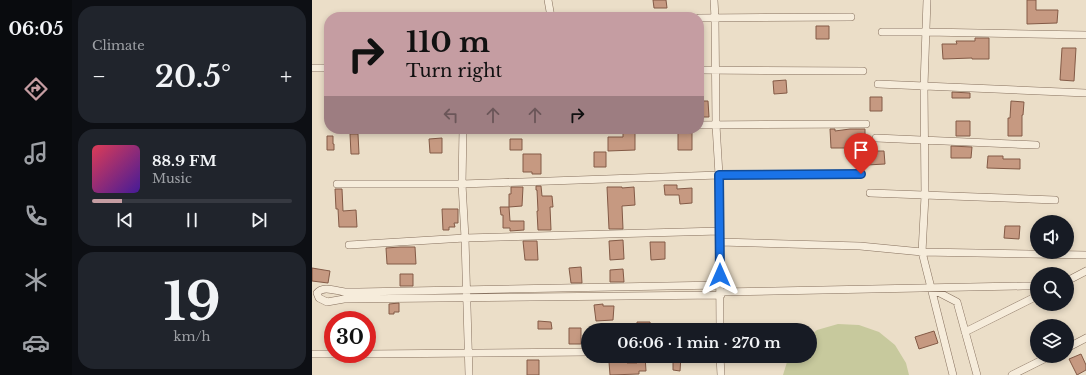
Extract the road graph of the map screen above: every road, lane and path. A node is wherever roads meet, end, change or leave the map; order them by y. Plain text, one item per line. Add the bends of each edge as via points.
1 (548, 0) edge
2 (714, 0) edge
3 (927, 0) edge
4 (550, 12) edge
5 (851, 17) dead end
6 (704, 18) edge
7 (715, 18) junction
8 (882, 32) dead end
9 (926, 32) junction
10 (1086, 35) edge
11 (312, 68) edge
12 (324, 68) edge
13 (704, 70) edge
14 (716, 70) junction
15 (863, 71) dead end
16 (878, 84) dead end
17 (924, 86) junction
18 (1086, 93) edge
19 (866, 124) dead end
20 (704, 125) edge
21 (716, 125) junction
22 (463, 134) edge
23 (876, 138) dead end
24 (924, 140) junction
25 (1036, 145) dead end
26 (861, 174) dead end
27 (719, 175) junction
28 (337, 184) dead end
29 (462, 184) junction
30 (870, 193) dead end
31 (926, 196) junction
32 (1055, 200) dead end
33 (720, 231) junction
34 (465, 238) junction
35 (720, 242) junction
36 (349, 245) dead end
37 (922, 252) junction
38 (1086, 255) edge
39 (1086, 271) edge
40 (1074, 277) edge
41 (1030, 286) edge
42 (932, 288) junction
43 (467, 290) junction
44 (720, 291) junction
45 (344, 295) dead end
46 (359, 295) junction
47 (467, 298) junction
48 (1030, 300) edge
49 (720, 323) edge
50 (965, 332) junction
51 (1086, 338) edge
52 (1074, 344) edge
53 (581, 352) edge
54 (468, 353) junction
55 (312, 354) edge
56 (324, 354) edge
57 (376, 354) edge
58 (720, 363) edge
59 (1036, 363) edge
60 (469, 375) edge
61 (721, 375) edge
62 (953, 375) edge
63 (977, 375) edge
64 (1012, 375) edge

1 - 4 street
2 - 7 street
3 - 9 street
5 - 7 street
6 - 7 street
7 - 14 street
8 - 9 street
9 - 10 street
9 - 17 street
11 - 12 street
13 - 14 street
14 - 15 street
14 - 21 street
16 - 17 street
17 - 18 street
17 - 24 street
19 - 21 street
20 - 21 street
21 - 27 street
22 - 29 street
23 - 24 street
24 - 25 street
24 - 31 street
26 - 27 street
27 - 29 street
27 - 33 street
28 - 29 street
29 - 34 street
30 - 31 street
31 - 32 street
31 - 37 street
33 - 34 street
33 - 35 street
34 - 36 street
34 - 43 street
35 - 37 street via 860,246
35 - 44 street
37 - 38 street
37 - 42 street
39 - 40 street
41 - 42 street
42 - 44 street
42 - 50 street via 957,302
42 - 62 street
43 - 44 street
43 - 46 street
43 - 47 street
44 - 47 street
44 - 49 street
45 - 46 street
46 - 47 street
47 - 54 street
48 - 50 street
50 - 63 street
51 - 52 street
53 - 54 street
54 - 57 street
54 - 60 street
55 - 56 street
58 - 61 street
59 - 64 street

